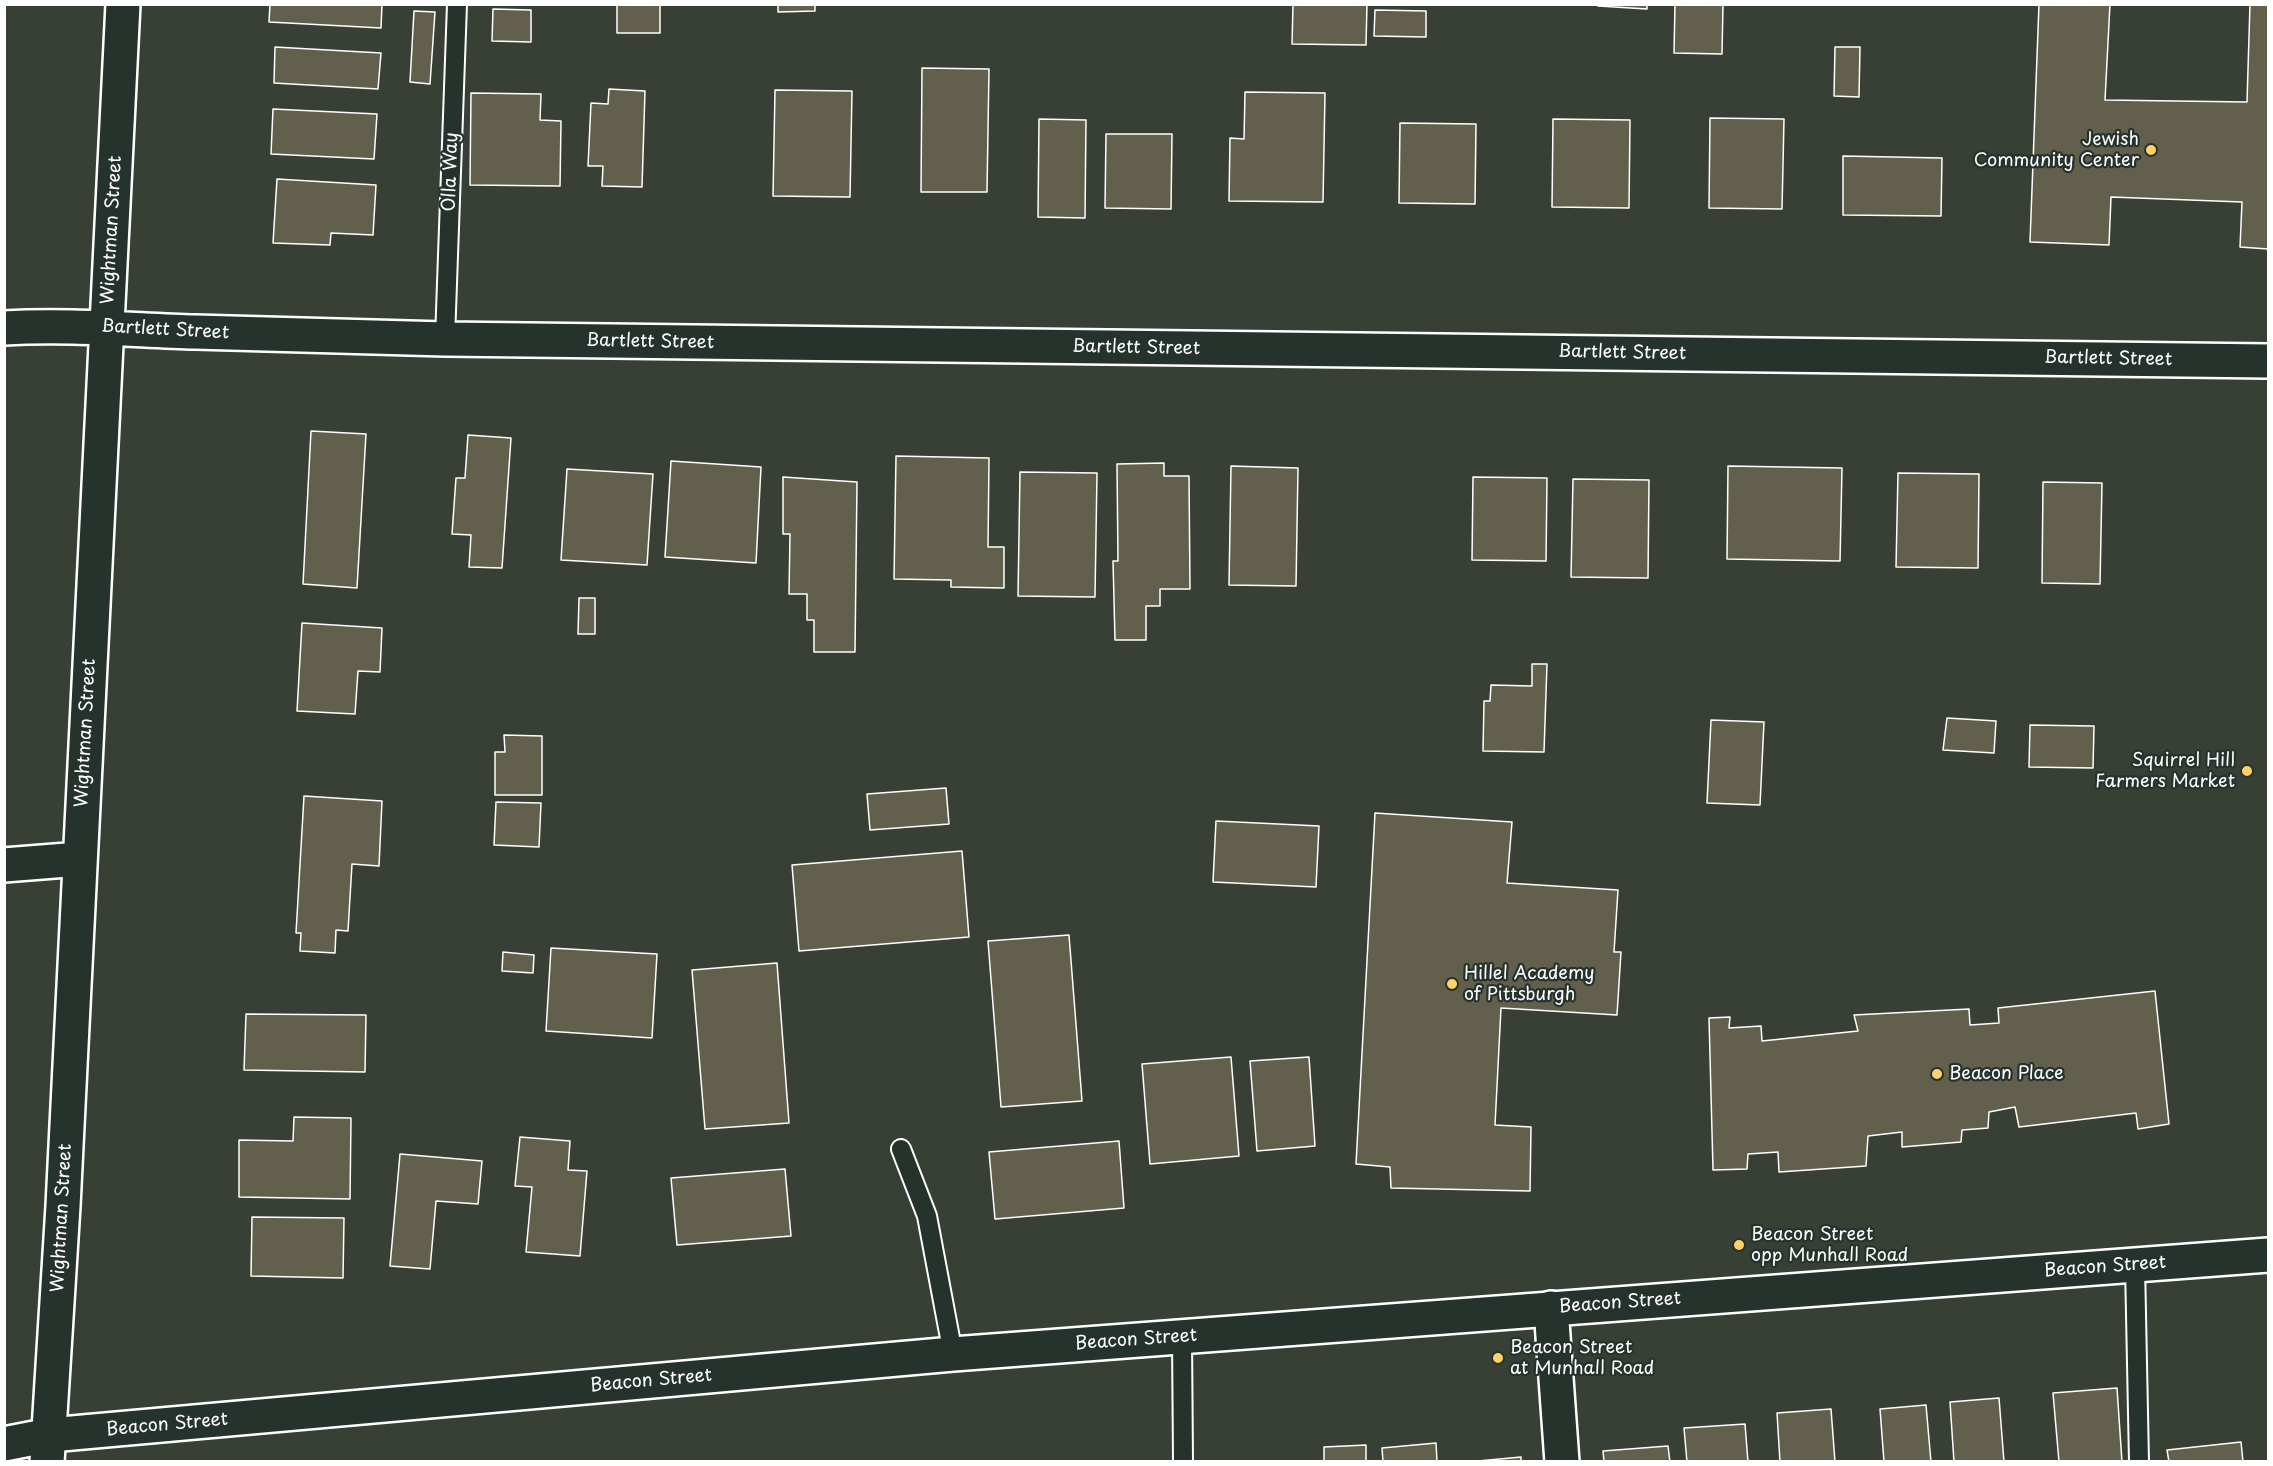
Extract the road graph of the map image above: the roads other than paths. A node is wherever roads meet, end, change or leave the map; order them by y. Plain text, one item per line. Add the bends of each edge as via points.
1 (123, 4) edge
2 (457, 4) edge
3 (107, 327) junction
4 (4, 328) edge
5 (445, 339) junction
6 (2268, 361) edge
7 (80, 859) junction
8 (4, 865) edge
9 (901, 1149) dead end
10 (2268, 1255) edge
11 (2135, 1265) junction
12 (1551, 1308) junction
13 (1182, 1336) junction
14 (953, 1354) junction
15 (4, 1444) edge
16 (49, 1448) edge
17 (1184, 1461) edge
18 (1562, 1461) edge
19 (2139, 1461) edge

1 - 3 street, Wightman Street
2 - 5 lane, Olla Way
3 - 4 street, Bartlett Street
3 - 5 street, Bartlett Street
3 - 7 street, Wightman Street
5 - 6 street, Bartlett Street
7 - 8 street
7 - 16 street, Wightman Street
9 - 14 lane via 927,1216
10 - 11 street, Beacon Street
11 - 12 street, Beacon Street
11 - 19 lane
12 - 13 street, Beacon Street
12 - 18 street
13 - 14 street, Beacon Street
13 - 17 lane
14 - 16 street, Beacon Street
15 - 16 street, Beacon Street

